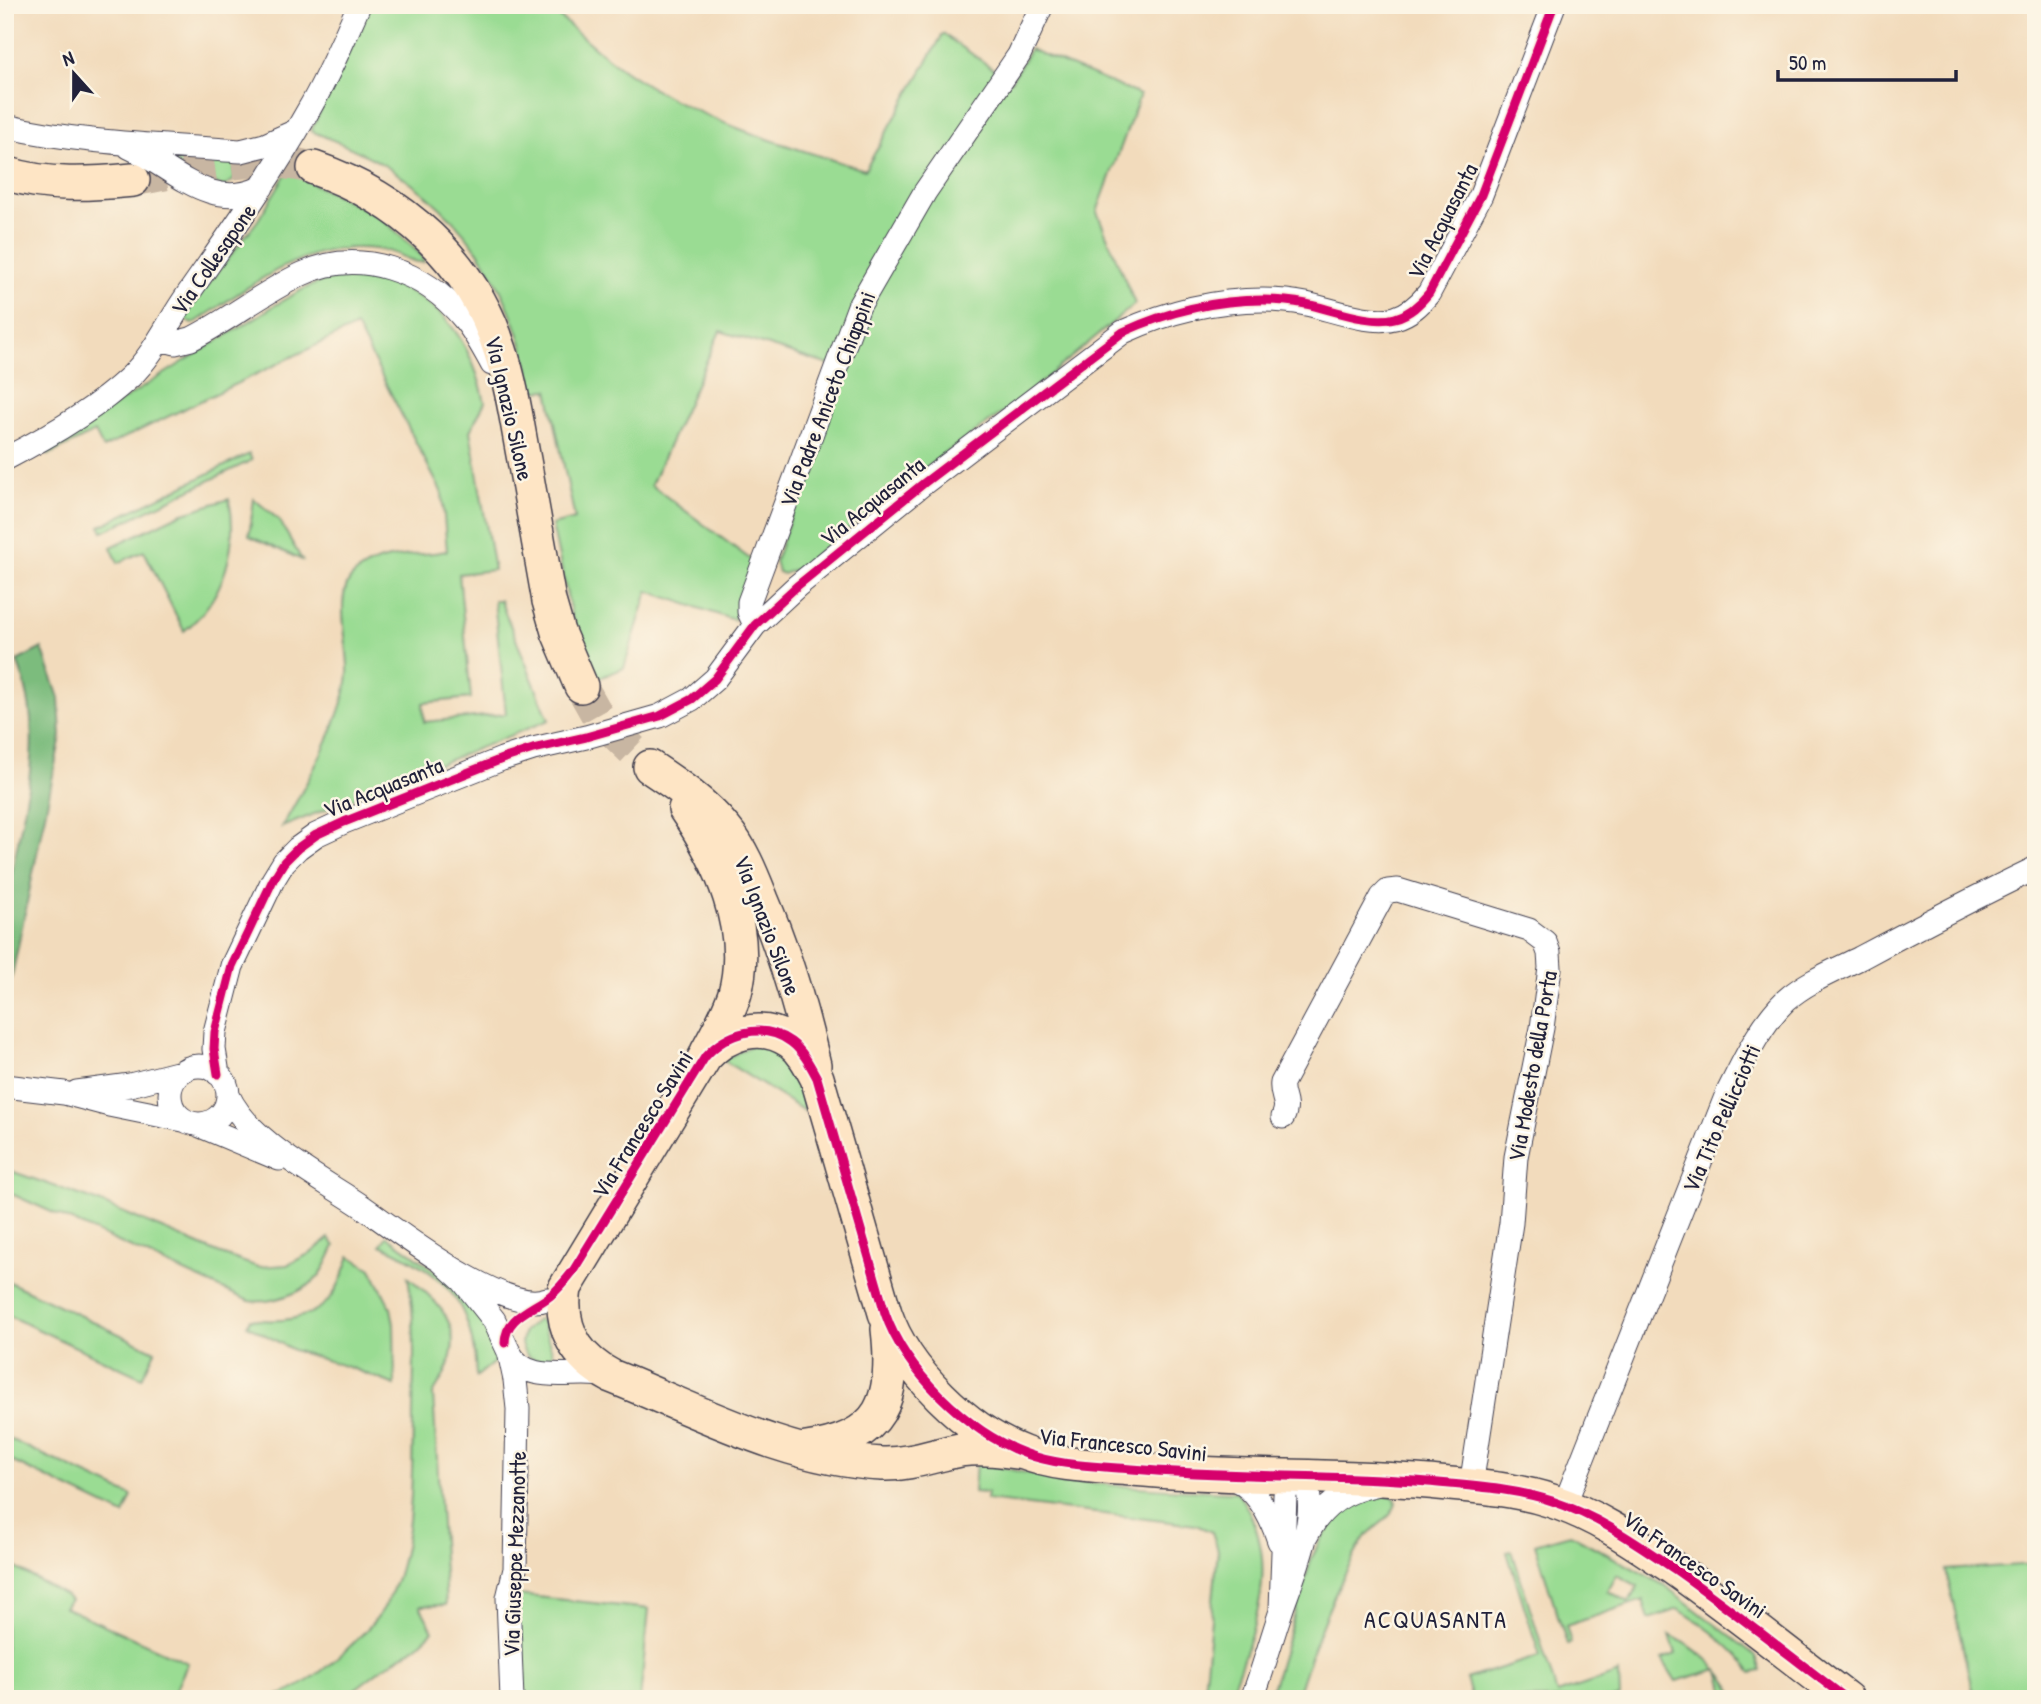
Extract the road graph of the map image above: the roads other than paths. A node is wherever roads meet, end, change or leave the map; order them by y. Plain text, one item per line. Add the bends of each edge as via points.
1 (359, 5) edge
2 (1042, 5) edge
3 (1554, 5) edge
4 (5, 126) edge
5 (296, 131) junction
6 (122, 143) junction
7 (241, 151) junction
8 (314, 168) tunnel mouth
9 (5, 173) edge
10 (133, 180) tunnel mouth
11 (262, 187) junction
12 (221, 195) junction
13 (237, 227) junction
14 (160, 339) junction
15 (514, 407) junction
16 (5, 459) edge
17 (755, 625) junction
18 (581, 686) tunnel mouth
19 (2036, 869) edge
20 (215, 1032) junction
21 (705, 1057) junction
22 (185, 1070) junction
23 (218, 1073) junction
24 (817, 1078) junction
25 (9, 1088) edge
26 (64, 1093) junction
27 (228, 1095) junction
28 (1283, 1117) dead end
29 (190, 1122) junction
30 (300, 1167) junction
31 (442, 1262) junction
32 (573, 1271) junction
33 (547, 1299) junction
34 (885, 1313) junction
35 (507, 1348) junction
36 (562, 1374) junction
37 (611, 1376) junction
38 (517, 1409) junction
39 (790, 1448) junction
40 (1024, 1453) junction
41 (1218, 1474) junction
42 (1300, 1476) junction
43 (1400, 1480) junction
44 (1471, 1486) junction
45 (1564, 1506) junction
46 (1292, 1555) junction
47 (512, 1699) edge
48 (1252, 1699) edge
49 (1847, 1699) edge

1 - 5 street, Via Collesapone
2 - 17 street, Via Padre Aniceto Chiappini via 1019,55 925,192 859,306 750,602
3 - 17 street, Via Acquasanta via 1480,195 1420,304 1395,318 1379,319 1303,303 1216,302 1123,332 924,482
4 - 6 street via 58,138
5 - 7 street
5 - 11 street, Via Collesapone
6 - 7 street
6 - 12 street via 196,186
7 - 11 street via 256,167
8 - 15 street, Via Ignazio Silone via 353,183 393,207 456,265 475,291 493,331
9 - 10 street via 51,183
11 - 12 street via 241,195
11 - 13 street, Via Collesapone
12 - 13 street via 236,212
13 - 14 street, Via Collesapone
14 - 15 street via 175,343 191,339 313,269 338,263 376,264 420,280 455,308 480,341
14 - 16 street, Via Collesapone via 144,362 108,395
15 - 18 street, Via Ignazio Silone via 549,601
17 - 20 street, Via Acquasanta via 715,679 671,710 510,756 307,841 278,870 240,946
19 - 45 street, Via Tito Pellicciotti via 1820,979 1789,998 1771,1016 1727,1094
20 - 22 street, Via Acquasanta via 198,1060
20 - 23 street, Via Acquasanta
21 - 24 street, Via Francesco Savini via 730,1037 767,1032 797,1047
21 - 24 street, Via Ignazio Silone via 735,993 739,953 734,917 708,844 647,765 709,811 745,860 788,966
21 - 32 street, Via Francesco Savini
22 - 23 street via 206,1067
22 - 26 street via 130,1086
22 - 29 street via 169,1094 172,1108
23 - 27 street
24 - 34 street, Via Francesco Savini
25 - 26 street
26 - 29 street
27 - 29 street via 225,1108 211,1122
27 - 30 street, Via Giuseppe Mezzanotte via 247,1121
28 - 44 street, Via Modesto della Porta via 1282,1083 1388,891 1398,890 1529,930 1545,942 1550,968 1542,1028 1516,1157 1511,1223
29 - 30 street, Via Giuseppe Mezzanotte
30 - 31 street, Via Giuseppe Mezzanotte
31 - 33 street, Via Giuseppe Mezzanotte via 517,1299
31 - 35 street, Via Giuseppe Mezzanotte via 494,1320
32 - 33 street, Via Francesco Savini
32 - 37 street via 564,1300 569,1332 586,1361
33 - 35 street, Via Francesco Savini via 513,1321 506,1334
34 - 39 street via 890,1382 877,1415 855,1435 836,1443
34 - 40 street, Via Francesco Savini via 903,1351 936,1393 976,1425
35 - 36 street via 524,1370
35 - 38 street, Via Giuseppe Mezzanotte
36 - 37 street
36 - 38 street via 534,1387
37 - 39 street
38 - 47 street, Via Giuseppe Mezzanotte via 515,1569 508,1598
39 - 40 street via 825,1458 889,1464 970,1449
40 - 41 street, Via Francesco Savini via 1070,1463
41 - 42 street, Via Francesco Savini
41 - 46 street via 1243,1483 1261,1503
42 - 43 street, Via Francesco Savini
42 - 46 street via 1309,1497 1307,1520
43 - 44 street, Via Francesco Savini
43 - 46 street via 1344,1494 1314,1523
44 - 45 street, Via Francesco Savini
45 - 49 street, Via Francesco Savini via 1602,1522 1661,1560
46 - 48 street via 1282,1609

